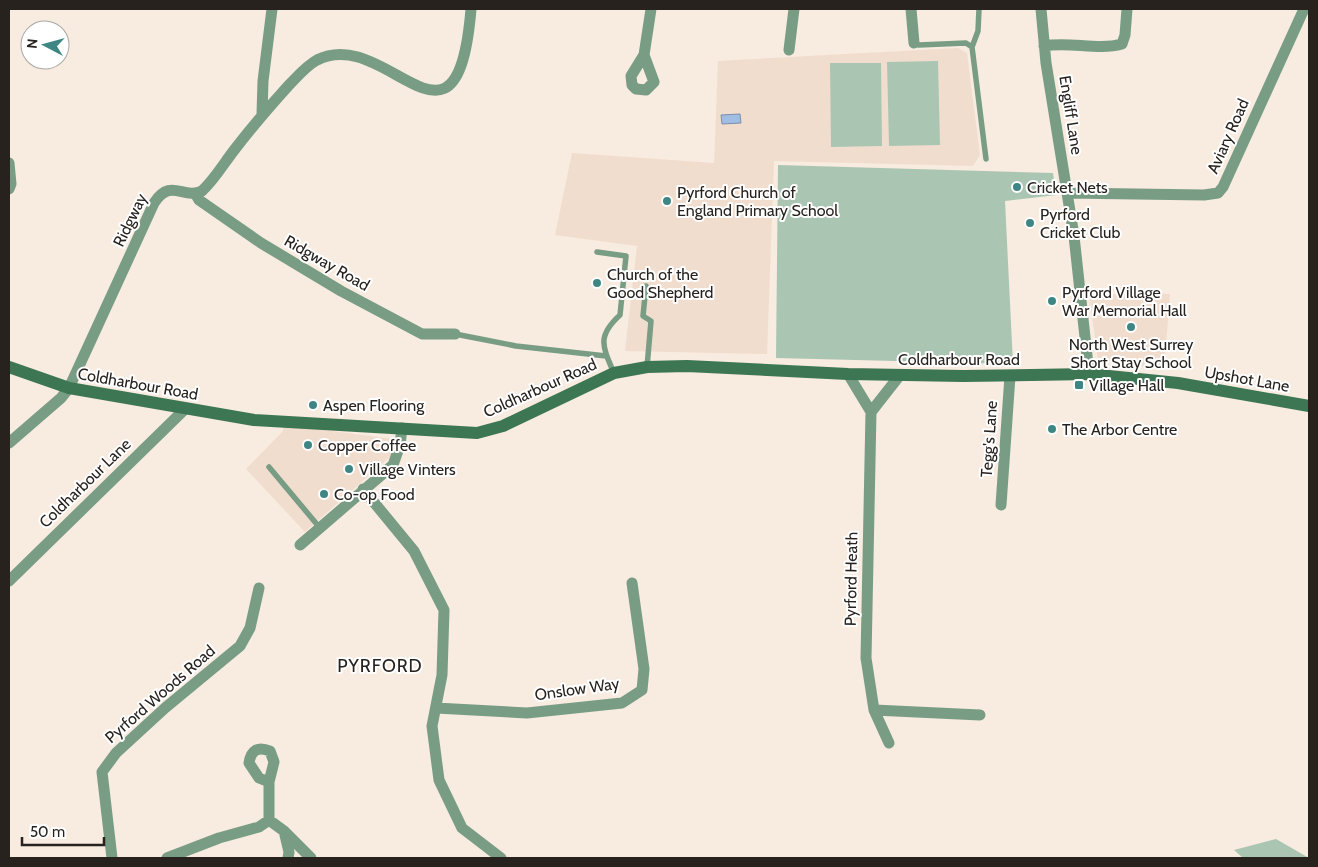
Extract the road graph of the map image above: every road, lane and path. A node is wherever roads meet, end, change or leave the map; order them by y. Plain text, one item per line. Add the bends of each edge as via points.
1 (272, 9) edge
2 (471, 9) edge
3 (651, 9) edge
4 (794, 9) edge
5 (911, 9) edge
6 (979, 9) edge
7 (1041, 9) edge
8 (1127, 9) edge
9 (1304, 9) edge
10 (914, 44) joint
11 (1044, 46) junction
12 (972, 47) junction
13 (788, 50) dead end
14 (644, 55) dead end
15 (262, 114) junction
16 (986, 159) dead end
17 (9, 163) edge
18 (9, 189) edge
19 (195, 193) junction
20 (1067, 193) junction
21 (597, 252) dead end
22 (646, 286) dead end
23 (455, 334) joint
24 (606, 356) junction
25 (9, 367) edge
26 (647, 367) junction
27 (614, 373) junction
28 (848, 374) junction
29 (1090, 374) junction
30 (900, 375) junction
31 (1010, 376) junction
32 (69, 388) junction
33 (1309, 406) edge
34 (185, 409) junction
35 (871, 412) junction
36 (402, 428) junction
37 (9, 443) edge
38 (269, 467) dead end
39 (363, 489) junction
40 (1001, 505) dead end
41 (320, 528) junction
42 (300, 545) dead end
43 (9, 581) edge
44 (632, 583) dead end
45 (259, 588) dead end
46 (436, 708) junction
47 (874, 710) junction
48 (980, 715) dead end
49 (889, 744) dead end
50 (269, 782) dead end
51 (269, 820) junction
52 (284, 831) junction
53 (112, 858) edge
54 (167, 858) edge
55 (288, 858) edge
56 (311, 858) edge
57 (501, 858) edge

1 - 15 street
2 - 15 street via 464,62 456,80 448,87 424,90 367,60 326,57 308,66
3 - 14 street
4 - 13 street via 785,37
5 - 10 street via 907,30
6 - 12 lane via 978,31
7 - 11 street, Engliff Lane
8 - 11 street via 1126,35 1122,44 1061,43
9 - 20 street, Aviary Road via 1218,193
10 - 12 lane via 966,43
11 - 20 street, Engliff Lane
12 - 16 lane
15 - 19 street via 208,185
17 - 18 street
19 - 23 street, Ridgway Road via 199,200 261,243 365,304 422,334
19 - 32 street, Ridgway via 172,189 162,193 154,203
20 - 29 street, Engliff Lane
21 - 24 lane via 626,256 620,315 606,328 603,349
22 - 26 lane via 643,316 651,321
23 - 24 lane via 516,346
24 - 27 lane
25 - 32 main road, Coldharbour Road
26 - 27 main road, Coldharbour Road
26 - 28 main road, Coldharbour Road
27 - 36 main road, Coldharbour Road via 504,426 477,433
28 - 30 main road, Coldharbour Road
28 - 35 street
29 - 31 main road, Coldharbour Road
29 - 33 main road, Upshot Lane via 1178,384
30 - 31 main road, Coldharbour Road
30 - 35 street
31 - 40 street, Tegg's Lane
32 - 34 main road, Coldharbour Road
32 - 37 street, Ridgway
34 - 36 main road, Coldharbour Road via 254,420
34 - 43 street, Coldharbour Lane
35 - 47 street, Pyrford Heath via 866,658
36 - 39 street via 393,465
38 - 41 lane
39 - 41 street
39 - 46 street via 414,551 444,610 442,675
41 - 42 street
44 - 46 street, Onslow Way via 644,669 642,690 622,702 527,713
45 - 53 street, Pyrford Woods Road via 250,628 240,646 165,708 116,753 102,772
46 - 57 street via 432,726 440,780 462,828
47 - 48 street
47 - 49 street, Pyrford Heath
50 - 51 street
51 - 52 street
51 - 54 street
52 - 55 street
52 - 56 street

